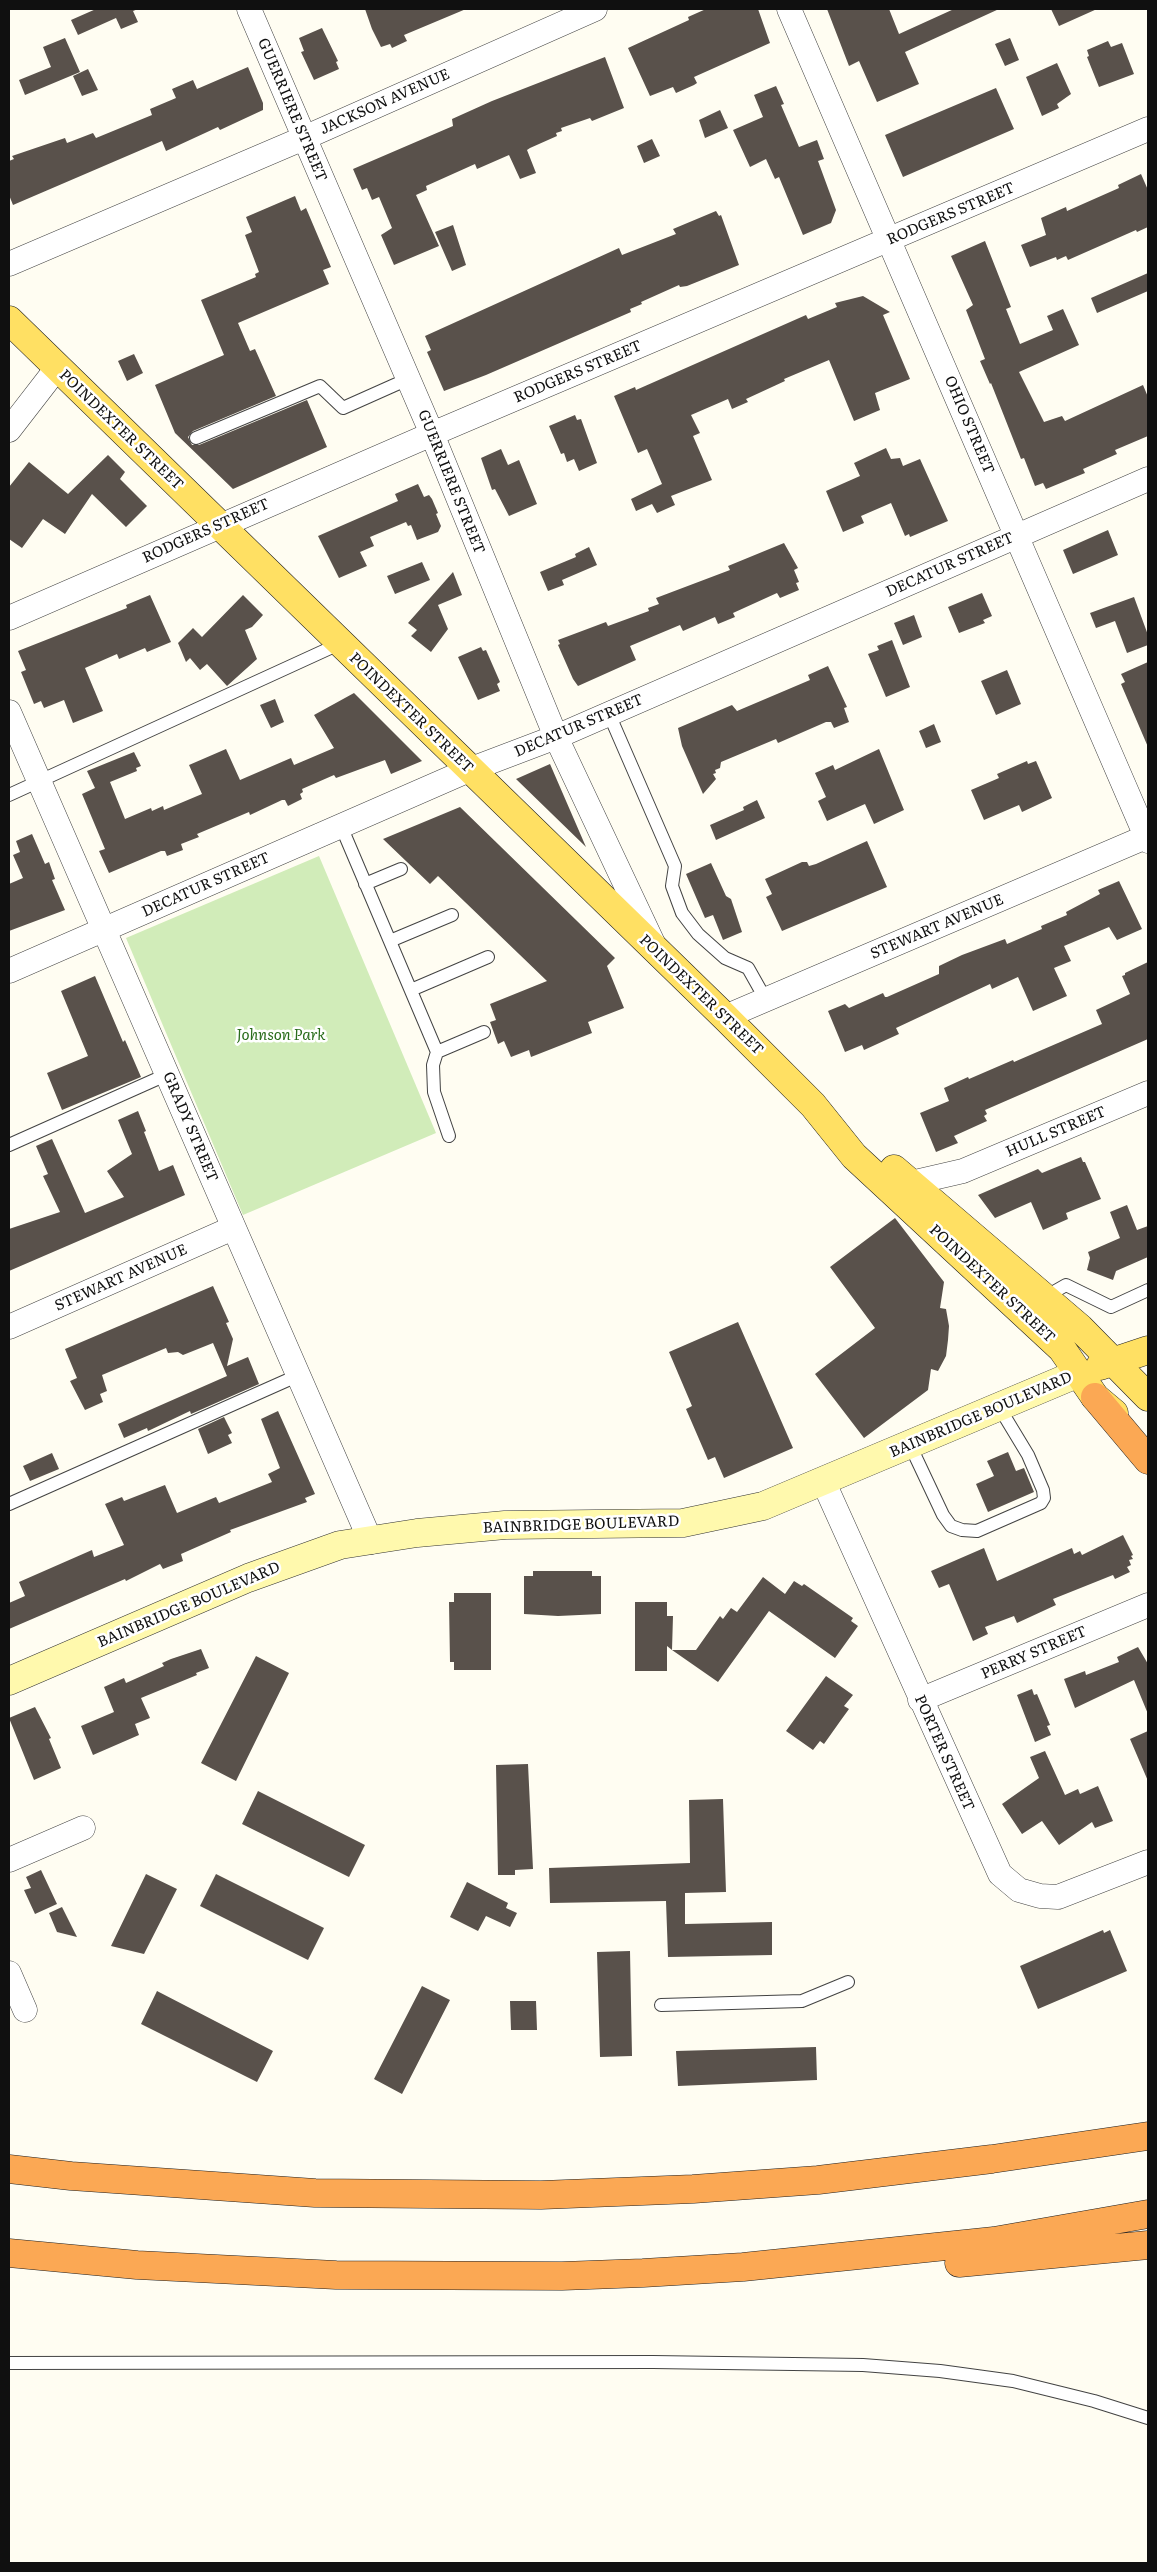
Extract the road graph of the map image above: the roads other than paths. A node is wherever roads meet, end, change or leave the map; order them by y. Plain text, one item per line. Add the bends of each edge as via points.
1 (249, 9) edge
2 (596, 9) edge
3 (789, 9) edge
4 (1148, 129) edge
5 (304, 138) junction
6 (889, 240) junction
7 (9, 264) edge
8 (9, 320) edge
9 (57, 368) junction
10 (408, 379) junction
11 (9, 430) edge
12 (432, 434) junction
13 (196, 438) dead end
14 (1148, 479) edge
15 (218, 526) junction
16 (1017, 536) junction
17 (9, 618) edge
18 (340, 644) junction
19 (9, 712) edge
20 (609, 714) junction
21 (556, 737) junction
22 (470, 770) junction
23 (39, 782) junction
24 (9, 795) edge
25 (341, 826) junction
26 (1148, 838) edge
27 (401, 869) dead end
28 (366, 884) junction
29 (452, 915) dead end
30 (103, 931) junction
31 (390, 941) junction
32 (658, 953) junction
33 (488, 957) dead end
34 (9, 971) edge
35 (411, 990) junction
36 (766, 1000) junction
37 (725, 1017) junction
38 (484, 1032) dead end
39 (437, 1052) junction
40 (168, 1074) junction
41 (1148, 1093) edge
42 (813, 1105) junction
43 (449, 1136) dead end
44 (9, 1146) edge
45 (963, 1171) junction
46 (911, 1183) junction
47 (955, 1220) junction
48 (233, 1228) junction
49 (1148, 1290) edge
50 (1045, 1297) junction
51 (9, 1327) edge
52 (1148, 1350) edge
53 (1114, 1361) junction
54 (1079, 1373) junction
55 (299, 1375) junction
56 (1095, 1397) junction
57 (1148, 1397) edge
58 (999, 1407) junction
59 (1148, 1442) edge
60 (910, 1445) junction
61 (1148, 1460) edge
62 (824, 1483) junction
63 (9, 1504) edge
64 (371, 1542) junction
65 (1148, 1605) edge
66 (9, 1681) edge
67 (920, 1700) junction
68 (83, 1828) dead end
69 (9, 1860) edge
70 (1148, 1862) edge
71 (9, 1973) edge
72 (848, 1982) dead end
73 (661, 2005) dead end
74 (25, 2010) dead end
75 (1148, 2117) edge
76 (1148, 2136) edge
77 (992, 2159) junction
78 (9, 2169) edge
79 (1148, 2214) edge
80 (1148, 2246) edge
81 (9, 2253) edge
82 (743, 2266) junction
83 (9, 2363) edge
84 (1148, 2418) edge

1 - 5 street, GUERRIERE STREET
2 - 5 street, JACKSON AVENUE
3 - 6 street, OHIO STREET
4 - 6 street, RODGERS STREET
5 - 7 street, JACKSON AVENUE
5 - 10 street, GUERRIERE STREET
6 - 12 street, RODGERS STREET
6 - 16 street, OHIO STREET
8 - 9 main road, POINDEXTER STREET
9 - 11 street
9 - 15 main road, POINDEXTER STREET
10 - 12 street, GUERRIERE STREET
10 - 13 lane via 343,408 320,386
12 - 15 street, RODGERS STREET
12 - 21 street, GUERRIERE STREET
14 - 16 street, DECATUR STREET
15 - 17 street, RODGERS STREET
15 - 18 main road, POINDEXTER STREET
16 - 20 street, DECATUR STREET
16 - 26 street, OHIO STREET
18 - 22 main road, POINDEXTER STREET
18 - 23 lane
19 - 23 street, GRADY STREET
20 - 21 street, DECATUR STREET
20 - 36 lane via 674,866 672,886 682,913 698,934 725,958 748,968
21 - 22 street, DECATUR STREET
21 - 32 street, GUERRIERE STREET
22 - 25 street, DECATUR STREET
22 - 32 main road, POINDEXTER STREET
23 - 24 lane
23 - 30 street, GRADY STREET
25 - 28 lane
25 - 30 street, DECATUR STREET
26 - 36 street, STEWART AVENUE
27 - 28 lane
28 - 31 lane
29 - 31 lane
30 - 34 street, DECATUR STREET
30 - 40 street, GRADY STREET
31 - 35 lane
32 - 37 main road, POINDEXTER STREET
33 - 35 lane
35 - 39 lane
36 - 37 street, STEWART AVENUE
37 - 42 main road, POINDEXTER STREET
38 - 39 lane
39 - 43 lane via 433,1065 434,1092
40 - 44 lane
40 - 48 street, GRADY STREET
41 - 45 street, HULL STREET
42 - 46 main road, POINDEXTER STREET
42 - 54 main road, POINDEXTER STREET via 854,1156 1062,1349
45 - 46 street, HULL STREET
45 - 47 street via 952,1184 949,1199
46 - 47 main road, POINDEXTER STREET
47 - 50 main road, POINDEXTER STREET
48 - 51 street, STEWART AVENUE
48 - 55 street, GRADY STREET
49 - 50 lane via 1111,1307 1066,1284
50 - 53 main road, POINDEXTER STREET
52 - 53 main road, BAINBRIDGE BOULEVARD
53 - 54 main road, BAINBRIDGE BOULEVARD
53 - 57 main road, POINDEXTER STREET
54 - 56 main road, POINDEXTER STREET
54 - 58 street, BAINBRIDGE BOULEVARD
55 - 63 lane
55 - 64 street, GRADY STREET
56 - 59 main road, POINDEXTER STREET
56 - 61 highway
58 - 60 street, BAINBRIDGE BOULEVARD
58 - 60 lane via 1028,1455 1044,1498 1041,1503 977,1531 952,1526 943,1516
60 - 62 street, BAINBRIDGE BOULEVARD
62 - 64 street, BAINBRIDGE BOULEVARD via 763,1506 683,1523 505,1525 416,1533
62 - 67 street, PORTER STREET
64 - 66 street, BAINBRIDGE BOULEVARD via 340,1545 248,1578
65 - 67 street, PERRY STREET
67 - 70 street, PORTER STREET via 993,1863 1000,1874 1019,1890 1040,1896 1058,1896
68 - 69 street
71 - 74 street
72 - 73 lane via 802,2001
75 - 77 highway
76 - 77 highway
77 - 78 highway via 818,2180 532,2195 315,2193
79 - 82 highway via 994,2241
80 - 82 highway via 898,2268
81 - 82 highway via 155,2266 346,2275 562,2276
83 - 84 lane via 662,2362 863,2365 1013,2381

